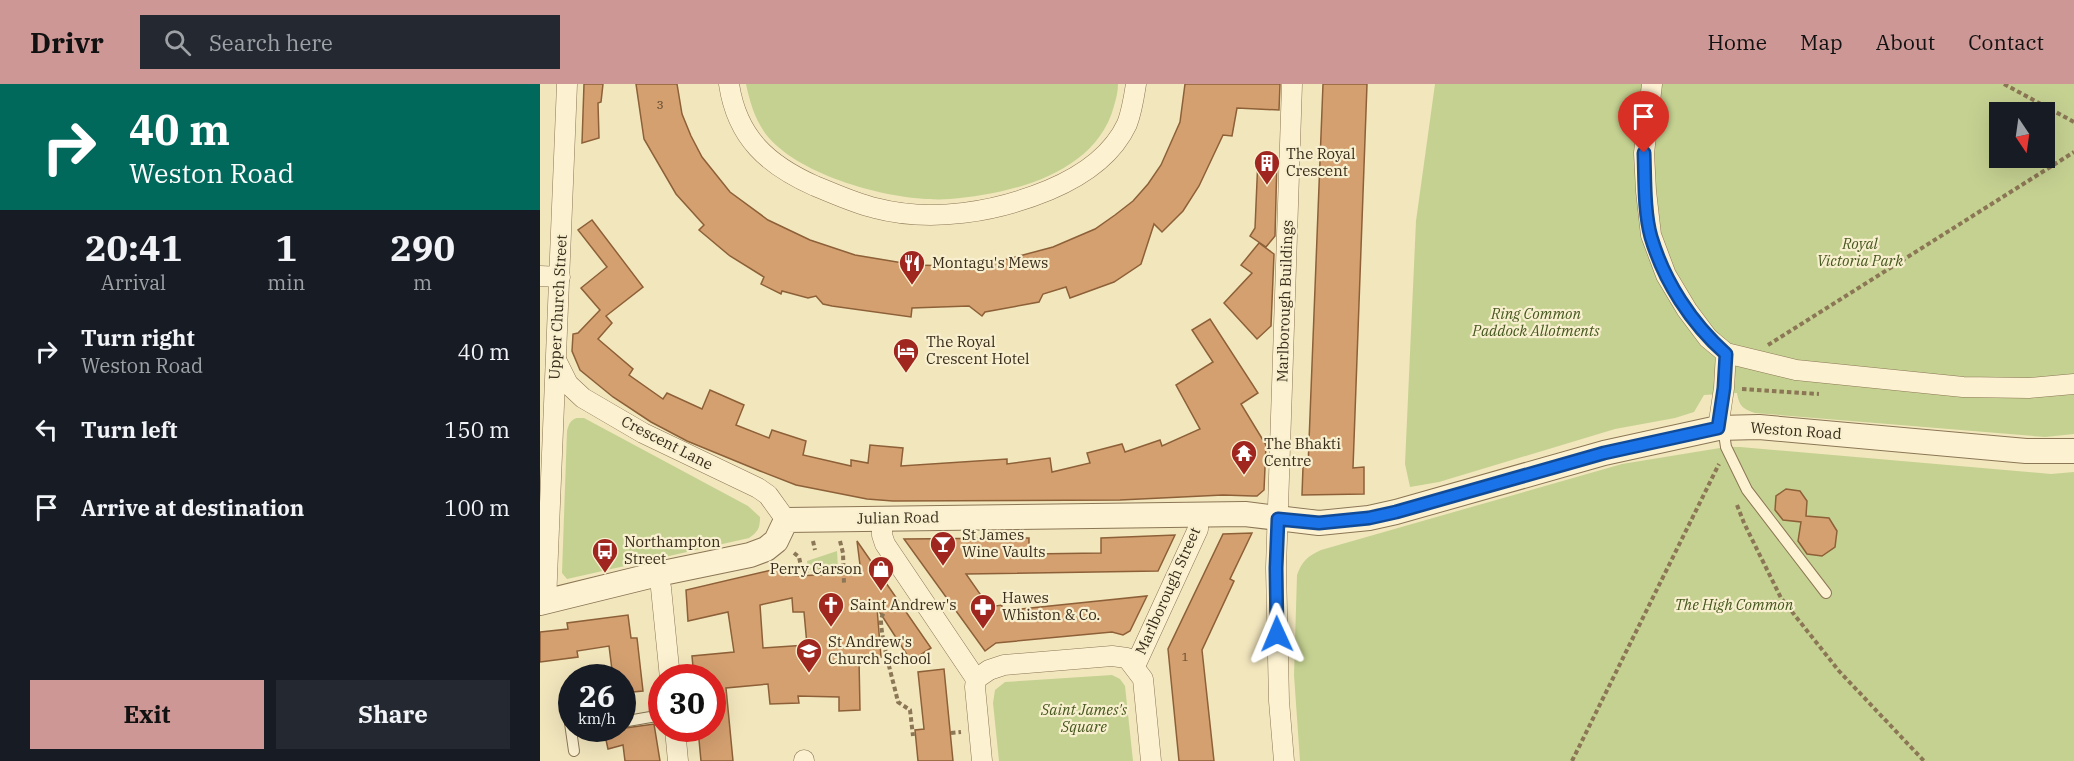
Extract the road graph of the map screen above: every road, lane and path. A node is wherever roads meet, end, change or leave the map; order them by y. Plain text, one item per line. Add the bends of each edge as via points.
1 (567, 84) edge
2 (729, 84) edge
3 (1136, 84) edge
4 (1292, 84) edge
5 (1652, 84) edge
6 (2004, 84) edge
7 (2074, 122) edge
8 (2074, 152) edge
9 (540, 276) edge
10 (560, 277) junction
11 (1726, 354) junction
12 (556, 359) junction
13 (1748, 360) junction
14 (2074, 384) edge
15 (1720, 427) junction
16 (2074, 451) edge
17 (1725, 471) dead end
18 (545, 486) edge
19 (1736, 502) dead end
20 (1198, 515) junction
21 (882, 519) junction
22 (1278, 519) junction
23 (786, 520) junction
24 (840, 540) dead end
25 (776, 541) junction
26 (844, 569) junction
27 (658, 574) junction
28 (843, 584) dead end
29 (1826, 593) dead end
30 (543, 603) edge
31 (887, 607) dead end
32 (669, 664) edge
33 (1135, 666) junction
34 (976, 679) junction
35 (913, 736) dead end
36 (574, 742) edge
37 (676, 742) edge
38 (574, 752) dead end
39 (678, 761) edge
40 (982, 761) edge
41 (1151, 761) edge
42 (1284, 761) edge
43 (1572, 761) edge
44 (1924, 761) edge

1 - 10 street, Upper Church Street
2 - 3 street via 738,120 749,138 782,170 843,198 876,208 946,214 1012,204 1069,182 1093,166 1114,145 1126,124
4 - 22 street, Marlborough Buildings
5 - 11 street via 1644,153 1651,235 1666,275 1687,310
6 - 7 path
8 - 13 path via 1779,336
9 - 10 street
10 - 12 street, Upper Church Street
11 - 13 street
11 - 15 street
12 - 18 street, Upper Church Street
12 - 23 street, Crescent Lane via 568,384 583,398 643,433 758,488
13 - 14 street via 1796,370 1963,387
15 - 16 street, Weston Road via 1759,427 2026,451
15 - 22 street, Weston Road via 1604,453 1369,518 1319,523
15 - 29 lane via 1747,490
17 - 43 path via 1721,461
18 - 30 street, Upper Church Street
19 - 44 path via 1781,598 1839,671
20 - 21 street, Julian Road
20 - 22 street, Julian Road via 1245,514
20 - 33 street, Marlborough Street via 1198,529
21 - 23 street, Julian Road
21 - 34 street via 885,544
22 - 42 street, Marlborough Buildings via 1279,701
23 - 25 street
24 - 26 path
25 - 26 path via 800,557 802,571
25 - 27 street via 750,555
26 - 28 path
27 - 30 street
27 - 32 street
31 - 35 path via 881,622 886,647 898,702 910,710
33 - 34 street via 1127,658 1112,656 1004,665
33 - 41 street via 1143,679
34 - 40 street
36 - 38 lane
37 - 39 street

